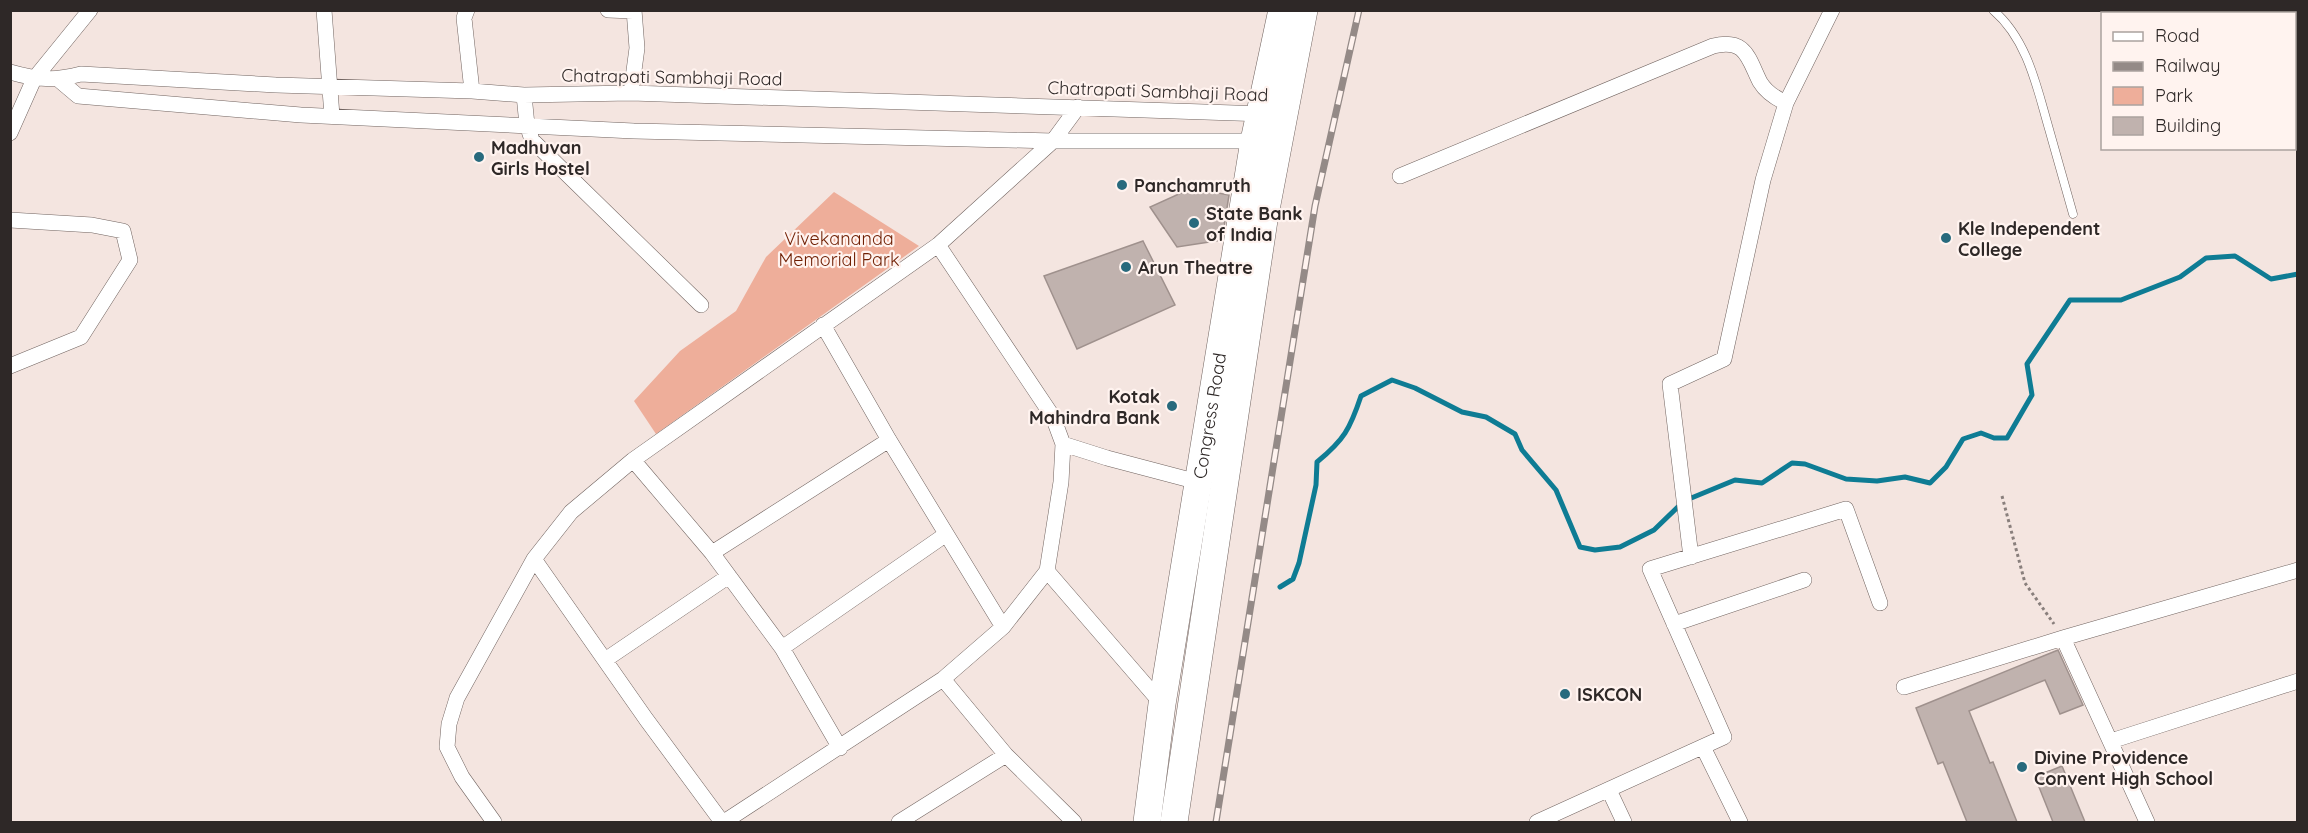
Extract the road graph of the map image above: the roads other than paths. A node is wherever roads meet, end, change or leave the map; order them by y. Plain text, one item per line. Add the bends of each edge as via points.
1 (90, 10) edge
2 (324, 10) edge
3 (467, 10) edge
4 (608, 10) edge
5 (1282, 10) edge
6 (1304, 10) edge
7 (1832, 10) edge
8 (1993, 10) edge
9 (634, 11) edge
10 (10, 72) edge
11 (34, 79) junction
12 (59, 80) junction
13 (331, 87) junction
14 (472, 91) junction
15 (631, 93) junction
16 (524, 95) junction
17 (1786, 103) junction
18 (1078, 107) junction
19 (1259, 113) junction
20 (332, 116) junction
21 (1285, 116) junction
22 (527, 125) junction
23 (10, 133) edge
24 (1053, 141) junction
25 (1267, 142) junction
26 (1400, 176) dead end
27 (2073, 214) dead end
28 (10, 220) edge
29 (938, 244) junction
30 (701, 305) dead end
31 (823, 325) junction
32 (10, 366) edge
33 (889, 440) junction
34 (1063, 444) junction
35 (633, 460) junction
36 (1198, 482) junction
37 (945, 535) junction
38 (712, 553) junction
39 (1691, 557) junction
40 (534, 560) junction
41 (2298, 570) edge
42 (1047, 571) junction
43 (729, 576) junction
44 (1804, 580) dead end
45 (1880, 603) dead end
46 (1674, 624) junction
47 (1003, 627) junction
48 (2063, 638) junction
49 (782, 648) junction
50 (605, 660) junction
51 (943, 679) junction
52 (2298, 681) edge
53 (1904, 687) dead end
54 (1162, 704) junction
55 (2111, 741) junction
56 (1703, 747) junction
57 (840, 748) junction
58 (1006, 755) junction
59 (1609, 790) junction
60 (494, 822) edge
61 (723, 822) edge
62 (899, 822) edge
63 (1074, 822) edge
64 (1147, 822) edge
65 (1174, 822) edge
66 (1537, 822) edge
67 (1624, 822) edge
68 (1740, 822) edge
69 (2146, 822) edge

1 - 11 street
2 - 13 street
3 - 14 street via 464,18
4 - 9 street
5 - 19 highway, Congress Road
6 - 21 highway, Congress Road
7 - 17 street
8 - 27 lane via 2021,45 2034,77
9 - 15 street via 637,48
10 - 11 street, Chatrapati Sambhaji Road
11 - 12 street, Chatrapati Sambhaji Road
11 - 23 street
12 - 13 street, Chatrapati Sambhaji Road via 81,74
12 - 20 street via 78,96
13 - 14 street, Chatrapati Sambhaji Road
13 - 20 street
14 - 16 street, Chatrapati Sambhaji Road
15 - 16 street, Chatrapati Sambhaji Road
15 - 18 street, Chatrapati Sambhaji Road
16 - 22 street
17 - 26 street via 1768,92 1747,54 1726,43
17 - 39 street via 1763,180 1724,358 1670,384
18 - 19 street, Chatrapati Sambhaji Road
18 - 24 street
19 - 21 street, Chatrapati Sambhaji Road
19 - 25 highway, Congress Road
20 - 22 street
21 - 25 highway, Congress Road
22 - 24 street
22 - 30 street via 532,140
24 - 25 street
24 - 29 street
25 - 36 highway, Congress Road
25 - 65 highway, Congress Road via 1264,220
28 - 32 street via 123,231 130,260 81,337
29 - 31 street
29 - 34 street via 1053,417
31 - 33 street
31 - 35 street
33 - 37 street
33 - 38 street
34 - 36 street
34 - 42 street
35 - 38 street
35 - 40 street via 572,512
36 - 54 highway, Congress Road
37 - 47 street
37 - 49 street
38 - 43 street
39 - 45 street via 1846,509
39 - 46 street via 1650,569
40 - 50 street
40 - 60 street via 457,698 448,724 447,747 462,777
41 - 48 street
42 - 47 street
42 - 54 street
43 - 49 street
43 - 50 street
44 - 46 street
46 - 56 street via 1724,737
47 - 51 street
48 - 53 street
48 - 55 street
49 - 57 street
50 - 61 street
51 - 57 street
51 - 58 street
52 - 55 street
54 - 64 highway, Congress Road
55 - 69 street
56 - 59 street
56 - 68 street
57 - 61 street
58 - 62 street
58 - 63 street
59 - 66 street
59 - 67 street

